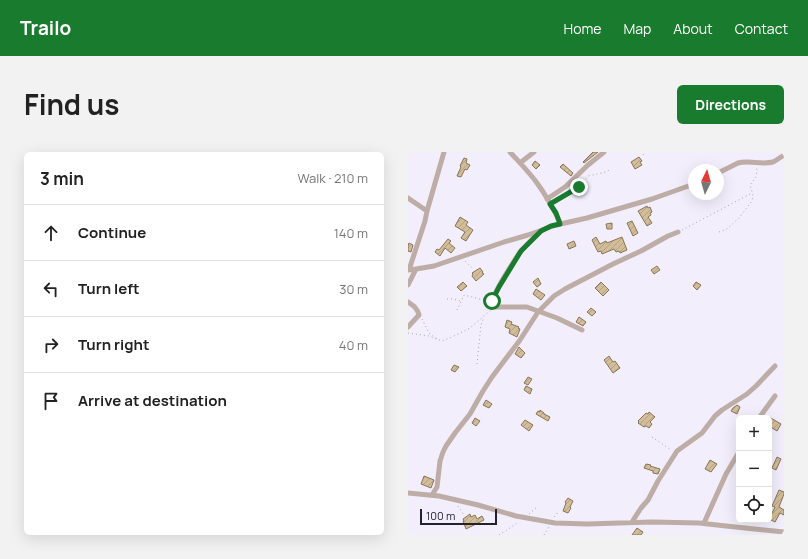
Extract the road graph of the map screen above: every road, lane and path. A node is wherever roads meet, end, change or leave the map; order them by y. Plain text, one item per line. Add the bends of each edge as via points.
1 (444, 152) edge
2 (510, 152) edge
3 (534, 152) edge
4 (604, 152) edge
5 (646, 152) edge
6 (784, 155) edge
7 (643, 156) dead end
8 (520, 163) junction
9 (757, 163) junction
10 (610, 169) dead end
11 (724, 169) edge
12 (688, 186) edge
13 (752, 193) junction
14 (408, 198) edge
15 (549, 202) junction
16 (427, 211) junction
17 (560, 224) junction
18 (541, 231) junction
19 (678, 232) joint
20 (719, 232) dead end
21 (460, 257) junction
22 (472, 268) dead end
23 (416, 269) junction
24 (409, 270) edge
25 (408, 285) edge
26 (494, 295) junction
27 (447, 299) dead end
28 (408, 302) edge
29 (461, 302) junction
30 (493, 304) junction
31 (502, 307) junction
32 (457, 310) dead end
33 (538, 312) junction
34 (419, 315) junction
35 (484, 316) junction
36 (408, 328) edge
37 (582, 330) dead end
38 (408, 333) edge
39 (437, 339) junction
40 (477, 364) dead end
41 (775, 366) dead end
42 (775, 396) dead end
43 (761, 415) edge
44 (652, 437) dead end
45 (676, 454) junction
46 (736, 457) edge
47 (408, 494) edge
48 (432, 496) junction
49 (453, 499) junction
50 (537, 507) dead end
51 (559, 510) dead end
52 (464, 515) dead end
53 (524, 518) junction
54 (632, 522) junction
55 (551, 523) junction
56 (704, 523) junction
57 (784, 532) edge
58 (500, 535) edge
59 (544, 535) edge

1 - 16 street
2 - 8 street
3 - 8 street
4 - 15 street
5 - 7 path
6 - 9 street via 773,162
8 - 15 street via 537,182
9 - 11 street via 742,162
9 - 13 path via 756,177 750,185
10 - 15 path via 588,176 579,187
12 - 17 street via 652,199
13 - 19 path
13 - 20 path via 752,202 727,229
14 - 16 street
15 - 17 street
16 - 24 street
17 - 18 street
18 - 21 street
18 - 26 street via 521,251
19 - 33 street via 565,289
21 - 22 path
21 - 23 street
23 - 24 street
23 - 25 street
26 - 30 street
26 - 31 street
27 - 29 path
28 - 34 street
29 - 30 path via 464,295
29 - 32 path
30 - 31 street
30 - 35 path
31 - 33 street via 527,307
33 - 37 street
33 - 48 street via 446,446 440,460 437,487
34 - 36 street
34 - 39 path via 429,333
35 - 39 path via 470,328 452,337 442,341
35 - 40 path
38 - 39 path
41 - 45 street via 747,394 715,416 702,433
42 - 43 street
44 - 45 path
45 - 54 street
46 - 56 street
47 - 48 street
48 - 49 street
49 - 52 path
49 - 53 street
50 - 53 path
51 - 55 path
53 - 55 street
53 - 58 path
54 - 55 street
54 - 56 street
55 - 59 path
56 - 57 street

